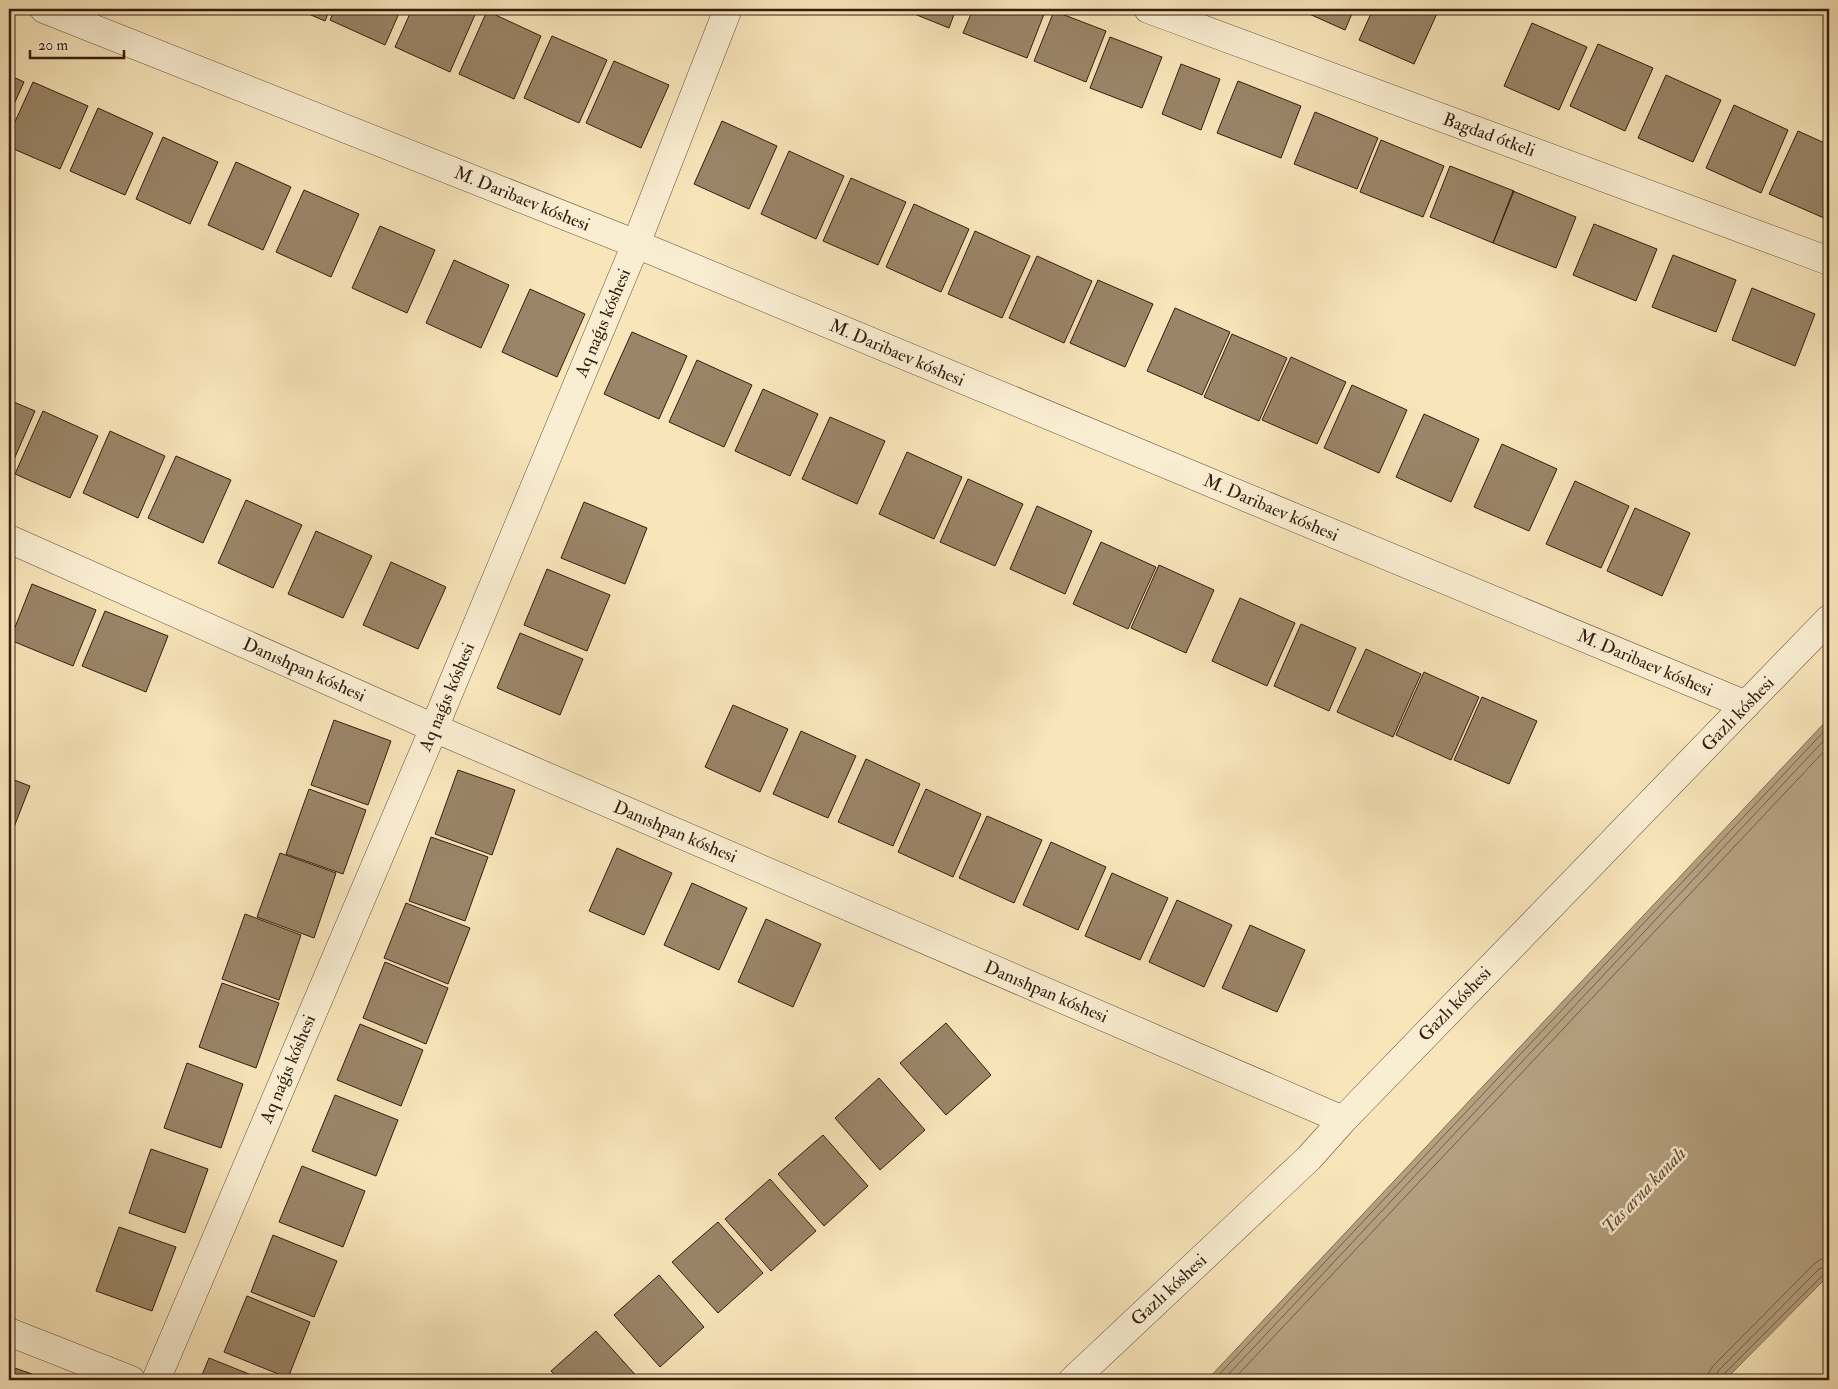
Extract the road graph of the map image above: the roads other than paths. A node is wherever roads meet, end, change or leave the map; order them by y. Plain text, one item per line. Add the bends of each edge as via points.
1 (44, 9) edge
2 (728, 9) edge
3 (1148, 9) edge
4 (636, 244) junction
5 (1829, 261) edge
6 (9, 539) edge
7 (1829, 619) edge
8 (1746, 705) junction
9 (434, 728) junction
10 (1342, 1120) junction
11 (9, 1332) edge
12 (132, 1380) edge
13 (156, 1380) edge
14 (1073, 1380) edge

1 - 4 street, M. Daribaev kóshesi
2 - 4 street, Aq naǵıs kóshesi
3 - 5 street, Bagdad ótkeli
4 - 8 street, M. Daribaev kóshesi
4 - 9 street, Aq naǵıs kóshesi
6 - 9 street, Danıshpan kóshesi
7 - 8 street, Gazlı kóshesi
8 - 10 street, Gazlı kóshesi
9 - 10 street, Danıshpan kóshesi
9 - 13 street, Aq naǵıs kóshesi
10 - 14 street, Gazlı kóshesi via 1309,1158
11 - 12 street

